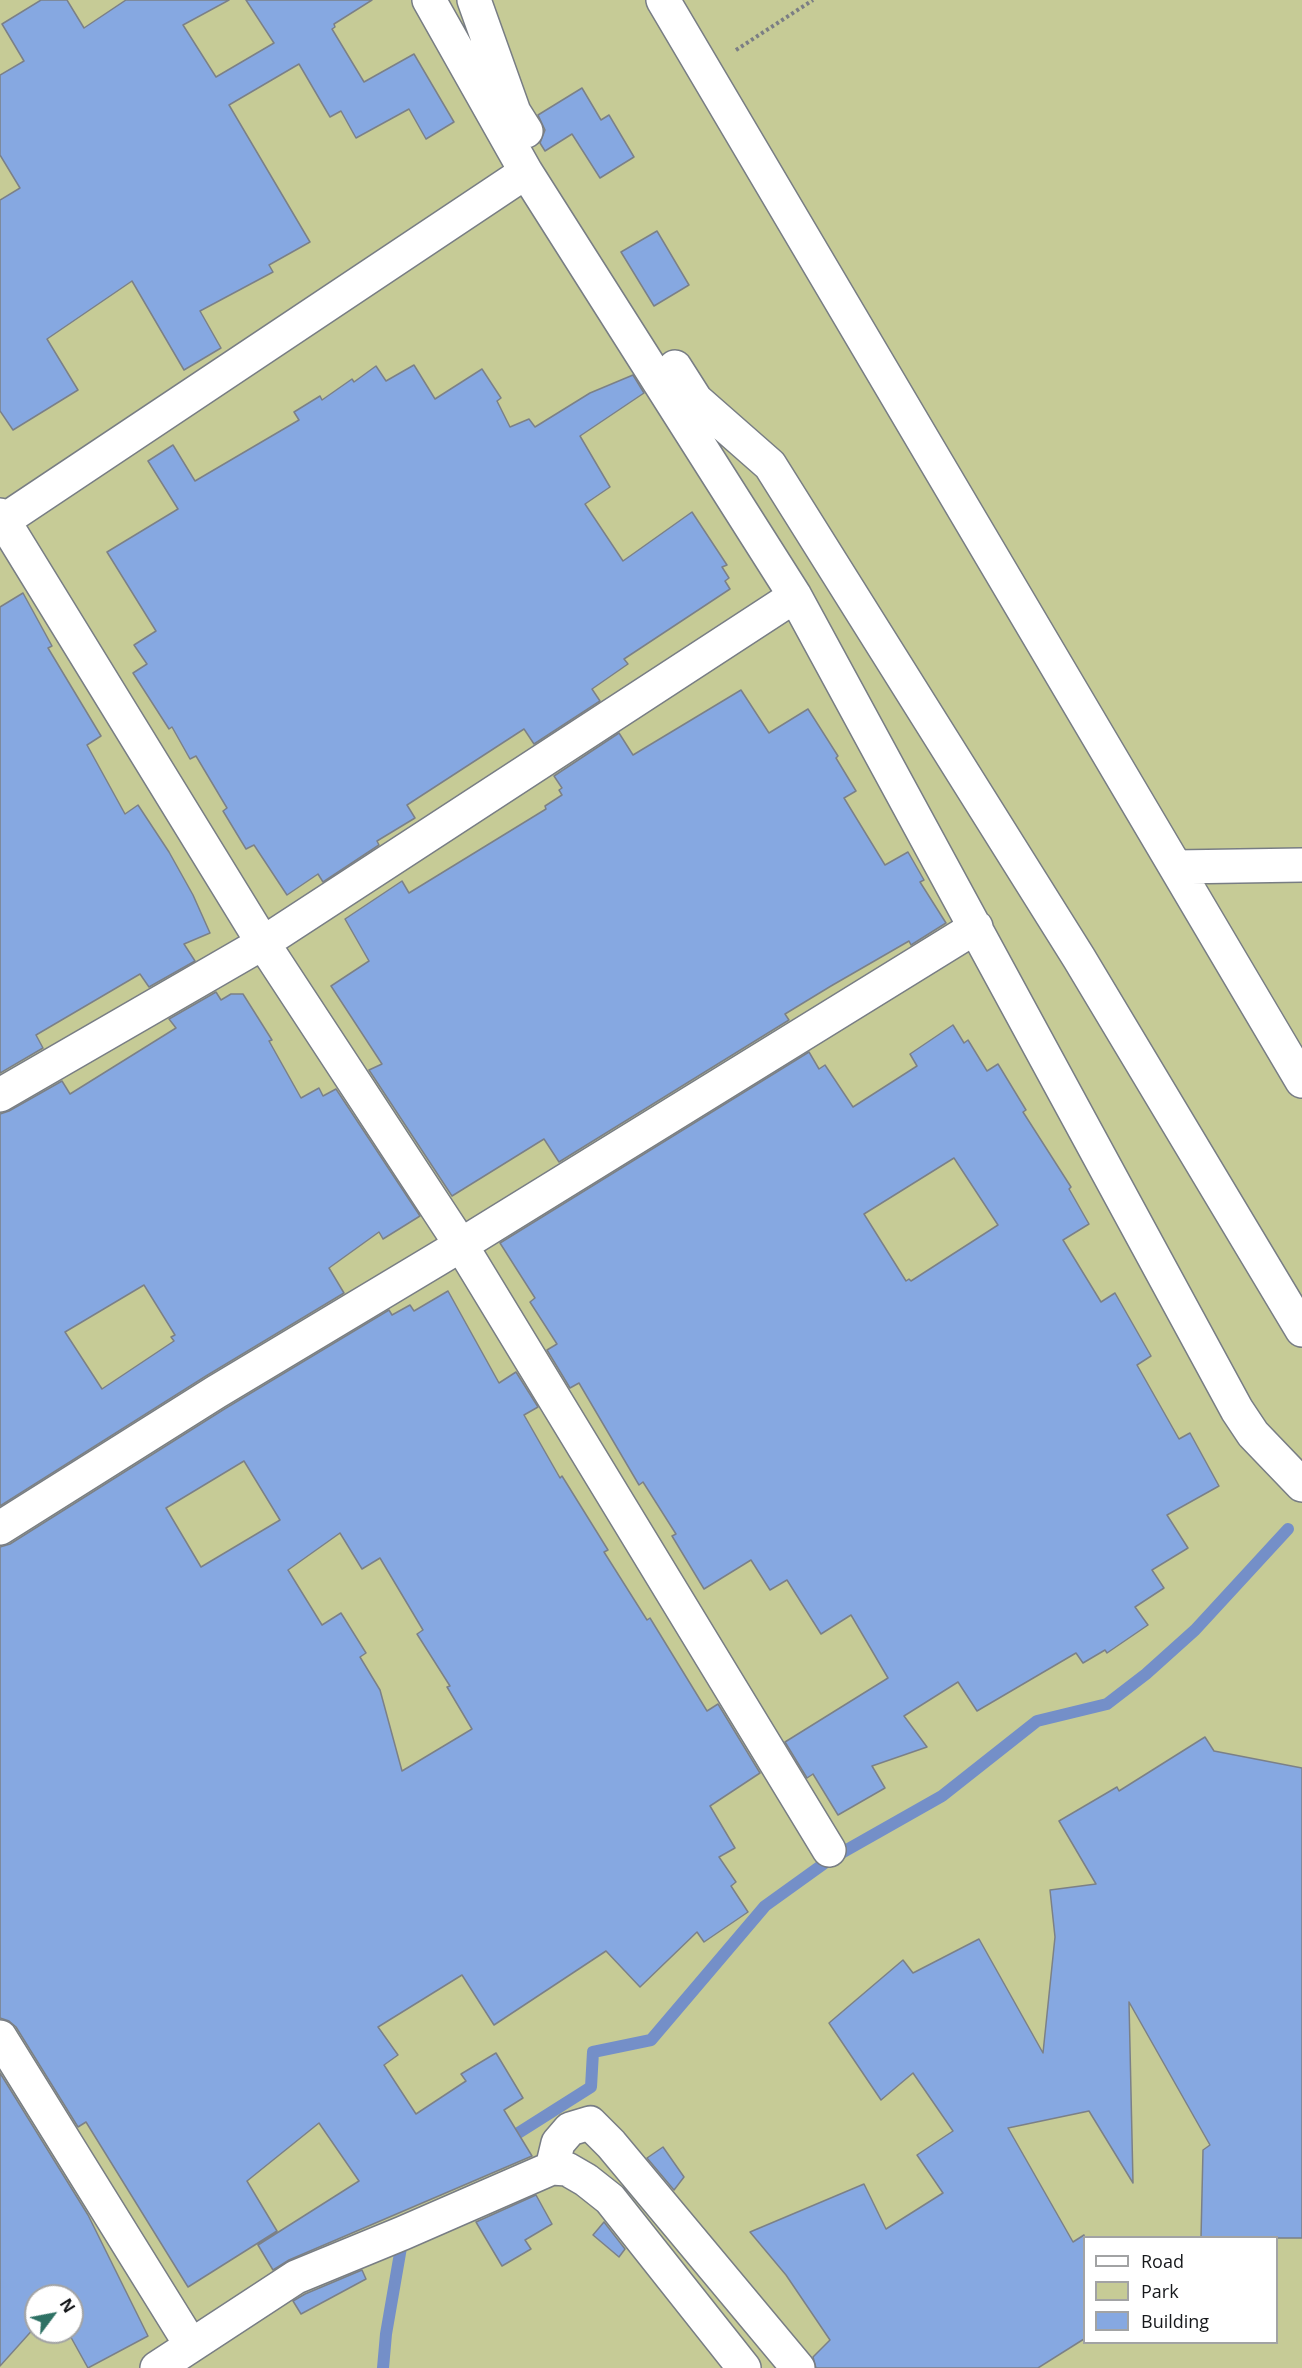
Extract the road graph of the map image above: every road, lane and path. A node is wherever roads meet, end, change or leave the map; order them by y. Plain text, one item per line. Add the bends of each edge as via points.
1 (429, 0) edge
2 (474, 0) edge
3 (663, 0) edge
4 (813, 0) edge
5 (705, 70) junction
6 (526, 172) junction
7 (1, 519) edge
8 (795, 596) junction
9 (1302, 865) edge
10 (1176, 867) junction
11 (976, 927) junction
12 (263, 943) junction
13 (1302, 1081) edge
14 (0, 1095) edge
15 (461, 1245) junction
16 (1302, 1330) edge
17 (1302, 1485) edge
18 (0, 1528) edge
19 (829, 1850) dead end
20 (0, 2037) edge
21 (552, 2168) junction
22 (191, 2345) junction
23 (157, 2368) edge
24 (744, 2368) edge
25 (798, 2368) edge

1 - 6 street
2 - 16 street via 514,112 696,400 770,465 1078,958
3 - 5 street
4 - 5 path
5 - 10 street
6 - 7 street
6 - 8 street
7 - 12 street
8 - 11 street
8 - 12 street
9 - 10 street
10 - 13 street
11 - 15 street
11 - 17 street via 1238,1410 1253,1434
12 - 14 street
12 - 15 street
15 - 18 street
15 - 19 street
20 - 22 street
21 - 22 street via 296,2277
21 - 24 street via 567,2169 610,2199
21 - 25 street via 558,2143 570,2129 590,2123
22 - 23 street

